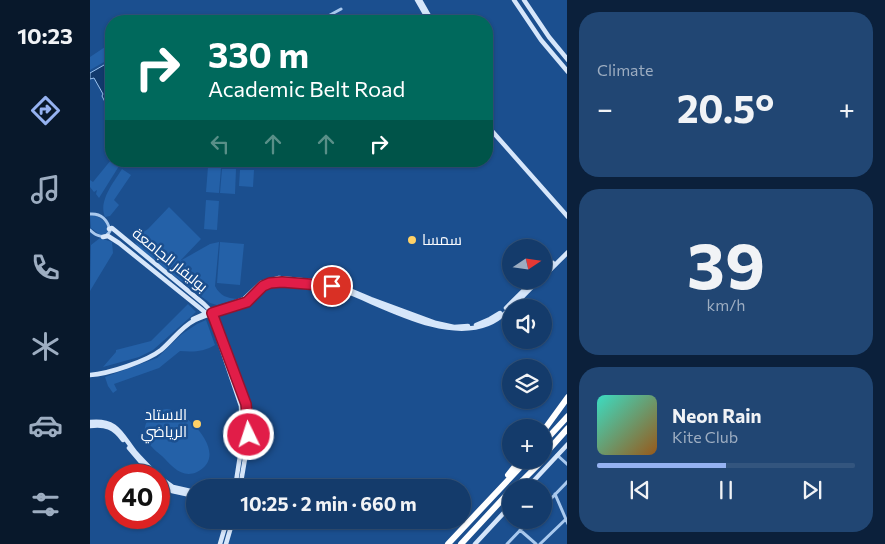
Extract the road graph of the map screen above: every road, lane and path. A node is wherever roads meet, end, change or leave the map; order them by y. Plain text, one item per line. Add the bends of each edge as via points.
1 (418, 0) edge
2 (514, 0) edge
3 (524, 0) edge
4 (341, 9) dead end
5 (330, 15) edge
6 (427, 15) edge
7 (567, 59) edge
8 (567, 71) edge
9 (493, 128) edge
10 (493, 131) edge
11 (567, 211) edge
12 (90, 214) edge
13 (567, 215) edge
14 (109, 229) junction
15 (90, 230) edge
16 (103, 236) junction
17 (567, 249) edge
18 (567, 253) edge
19 (152, 261) junction
20 (552, 263) edge
21 (147, 266) junction
22 (552, 268) edge
23 (525, 289) edge
24 (530, 289) edge
25 (209, 313) junction
26 (90, 374) edge
27 (567, 398) edge
28 (243, 405) junction
29 (567, 417) edge
30 (552, 419) edge
31 (90, 424) edge
32 (567, 429) edge
33 (552, 433) edge
34 (567, 435) edge
35 (567, 445) edge
36 (552, 446) edge
37 (552, 451) edge
38 (556, 455) junction
39 (142, 464) edge
40 (147, 464) edge
41 (567, 464) edge
42 (513, 469) edge
43 (519, 469) edge
44 (531, 469) edge
45 (535, 469) edge
46 (236, 479) edge
47 (242, 479) edge
48 (523, 479) edge
49 (524, 479) edge
50 (534, 479) edge
51 (567, 482) edge
52 (170, 485) edge
53 (170, 489) edge
54 (186, 490) edge
55 (186, 494) edge
56 (555, 494) junction
57 (552, 497) edge
58 (502, 501) edge
59 (502, 515) edge
60 (474, 517) junction
61 (566, 519) joint
62 (224, 529) edge
63 (230, 529) edge
64 (520, 530) joint
65 (220, 544) edge
66 (226, 544) edge
67 (448, 544) edge
68 (461, 544) edge
69 (475, 544) edge
70 (507, 544) edge
71 (536, 544) edge
72 (540, 544) edge

1 - 6 street
2 - 8 street
3 - 7 street
4 - 5 street
9 - 11 street
10 - 13 street
12 - 14 street via 102,216
14 - 16 street via 109,233
14 - 19 street, بوليفار الجامعة via 112,228
15 - 16 street via 97,236
16 - 21 street, بوليفار الجامعة via 115,240
17 - 20 street
18 - 22 street
19 - 21 street via 152,266
19 - 25 street, بوليفار الجامعة
21 - 25 street, بوليفار الجامعة
23 - 25 street via 500,313 484,322 454,327 372,300 333,283 284,279 266,281 244,299
24 - 25 street via 494,322 468,329 436,326 332,286 282,282 267,284 247,302
25 - 26 street via 188,324 154,355 104,373
25 - 28 street, بوليفار الجامعة
27 - 30 highway
28 - 46 street, بوليفار الجامعة
28 - 47 street, بوليفار الجامعة via 249,435
29 - 33 highway
31 - 39 street via 114,430
31 - 40 street via 106,423 117,428
32 - 36 highway
34 - 37 highway
35 - 38 street
38 - 41 street
38 - 50 street
42 - 60 highway
43 - 60 highway
44 - 48 highway
45 - 49 highway
51 - 56 street
52 - 54 street
53 - 55 street
56 - 57 street
56 - 61 street
58 - 68 highway
59 - 69 street
60 - 67 highway
61 - 72 street
62 - 65 street
63 - 66 street
64 - 70 street
64 - 71 street

